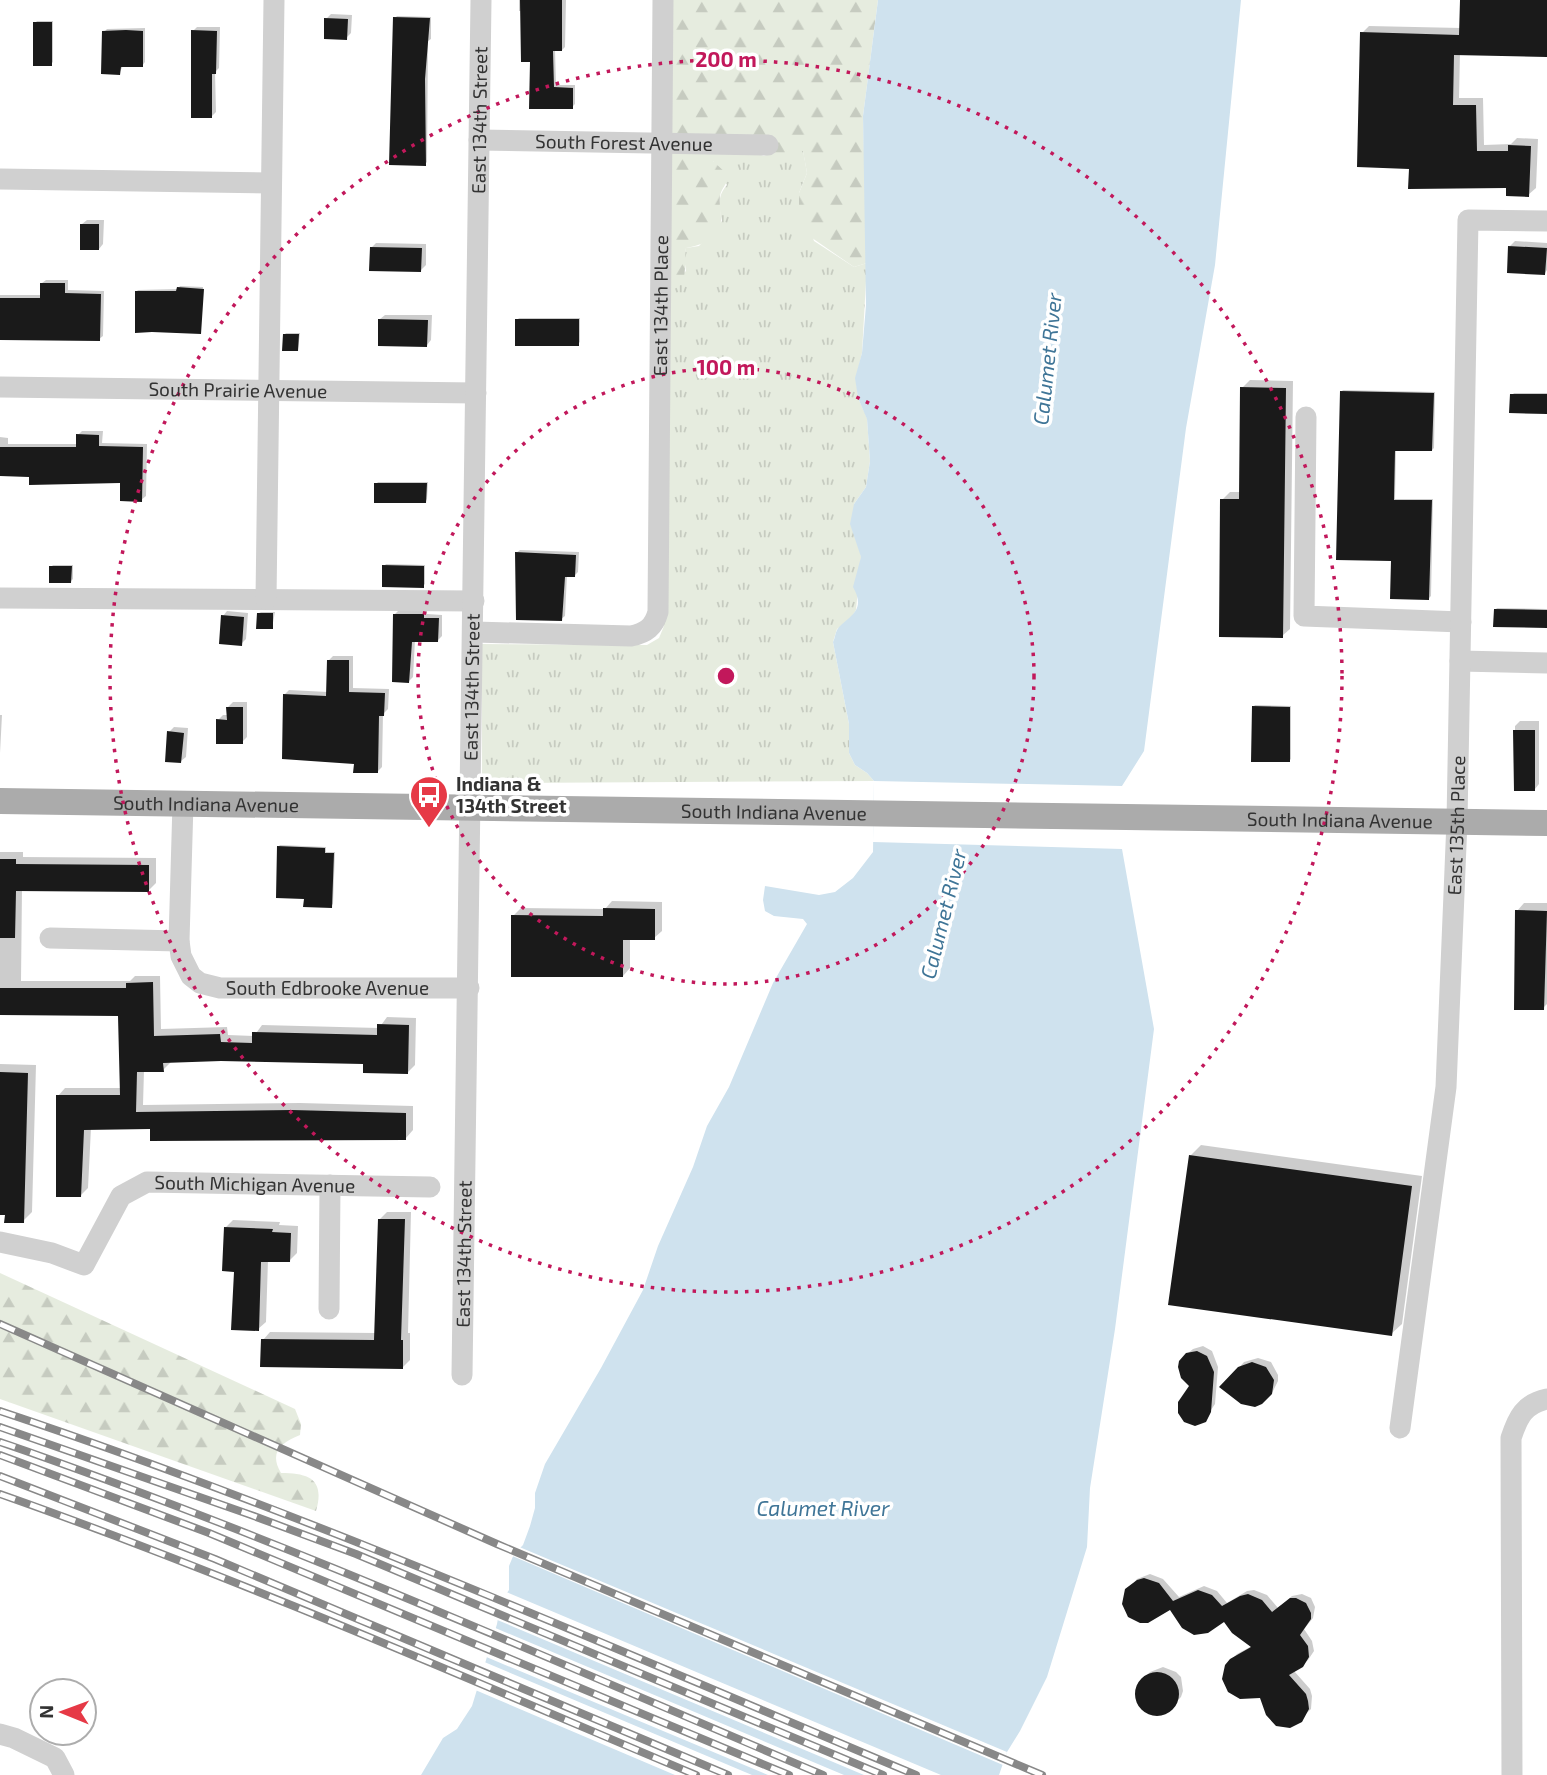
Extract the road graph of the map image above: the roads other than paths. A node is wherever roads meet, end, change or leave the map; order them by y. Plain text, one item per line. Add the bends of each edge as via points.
1 (274, 0) edge
2 (481, 0) edge
3 (663, 0) edge
4 (480, 140) junction
5 (662, 144) junction
6 (768, 145) dead end
7 (0, 179) edge
8 (271, 183) junction
9 (1547, 221) edge
10 (0, 387) edge
11 (269, 390) junction
12 (476, 393) junction
13 (1306, 417) dead end
14 (0, 598) edge
15 (266, 599) junction
16 (474, 601) junction
17 (1461, 622) junction
18 (474, 632) junction
19 (1460, 661) junction
20 (1547, 663) edge
21 (0, 801) edge
22 (183, 803) junction
23 (472, 806) junction
24 (1457, 821) junction
25 (1547, 823) edge
26 (50, 938) dead end
27 (179, 941) junction
28 (469, 988) junction
29 (330, 1185) junction
30 (430, 1187) dead end
31 (0, 1242) edge
32 (329, 1309) dead end
33 (462, 1375) dead end
34 (1547, 1399) edge
35 (1400, 1428) dead end
36 (0, 1734) edge
37 (64, 1775) edge
38 (1512, 1775) edge

1 - 8 street
2 - 4 street, East 134th Street
3 - 5 street, East 134th Place
4 - 5 street, South Forest Avenue
4 - 12 street, East 134th Street
5 - 6 street, South Forest Avenue
5 - 18 street, East 134th Place via 656,622 642,634 631,636
7 - 8 street
8 - 11 street
9 - 17 street, East 135th Place via 1468,220
10 - 11 street, South Prairie Avenue
11 - 12 street, South Prairie Avenue
11 - 15 street
12 - 16 street, East 134th Street
13 - 17 street via 1304,616
14 - 15 street
15 - 16 street
16 - 18 street, East 134th Street
17 - 19 street, East 135th Place
18 - 23 street, East 134th Street
19 - 20 street
19 - 24 street, East 135th Place
21 - 22 main road, South Indiana Avenue
22 - 23 main road, South Indiana Avenue
22 - 27 street
23 - 24 main road, South Indiana Avenue
23 - 28 street, East 134th Street
24 - 25 main road, South Indiana Avenue
24 - 35 street, East 135th Place via 1446,1087
26 - 27 street
27 - 28 street, South Edbrooke Avenue via 191,976 220,988
28 - 33 street, East 134th Street
29 - 30 street, South Michigan Avenue
29 - 31 street, South Michigan Avenue via 147,1182 121,1196 84,1265
29 - 32 street
34 - 38 street via 1527,1406 1511,1438
36 - 37 street via 55,1758

